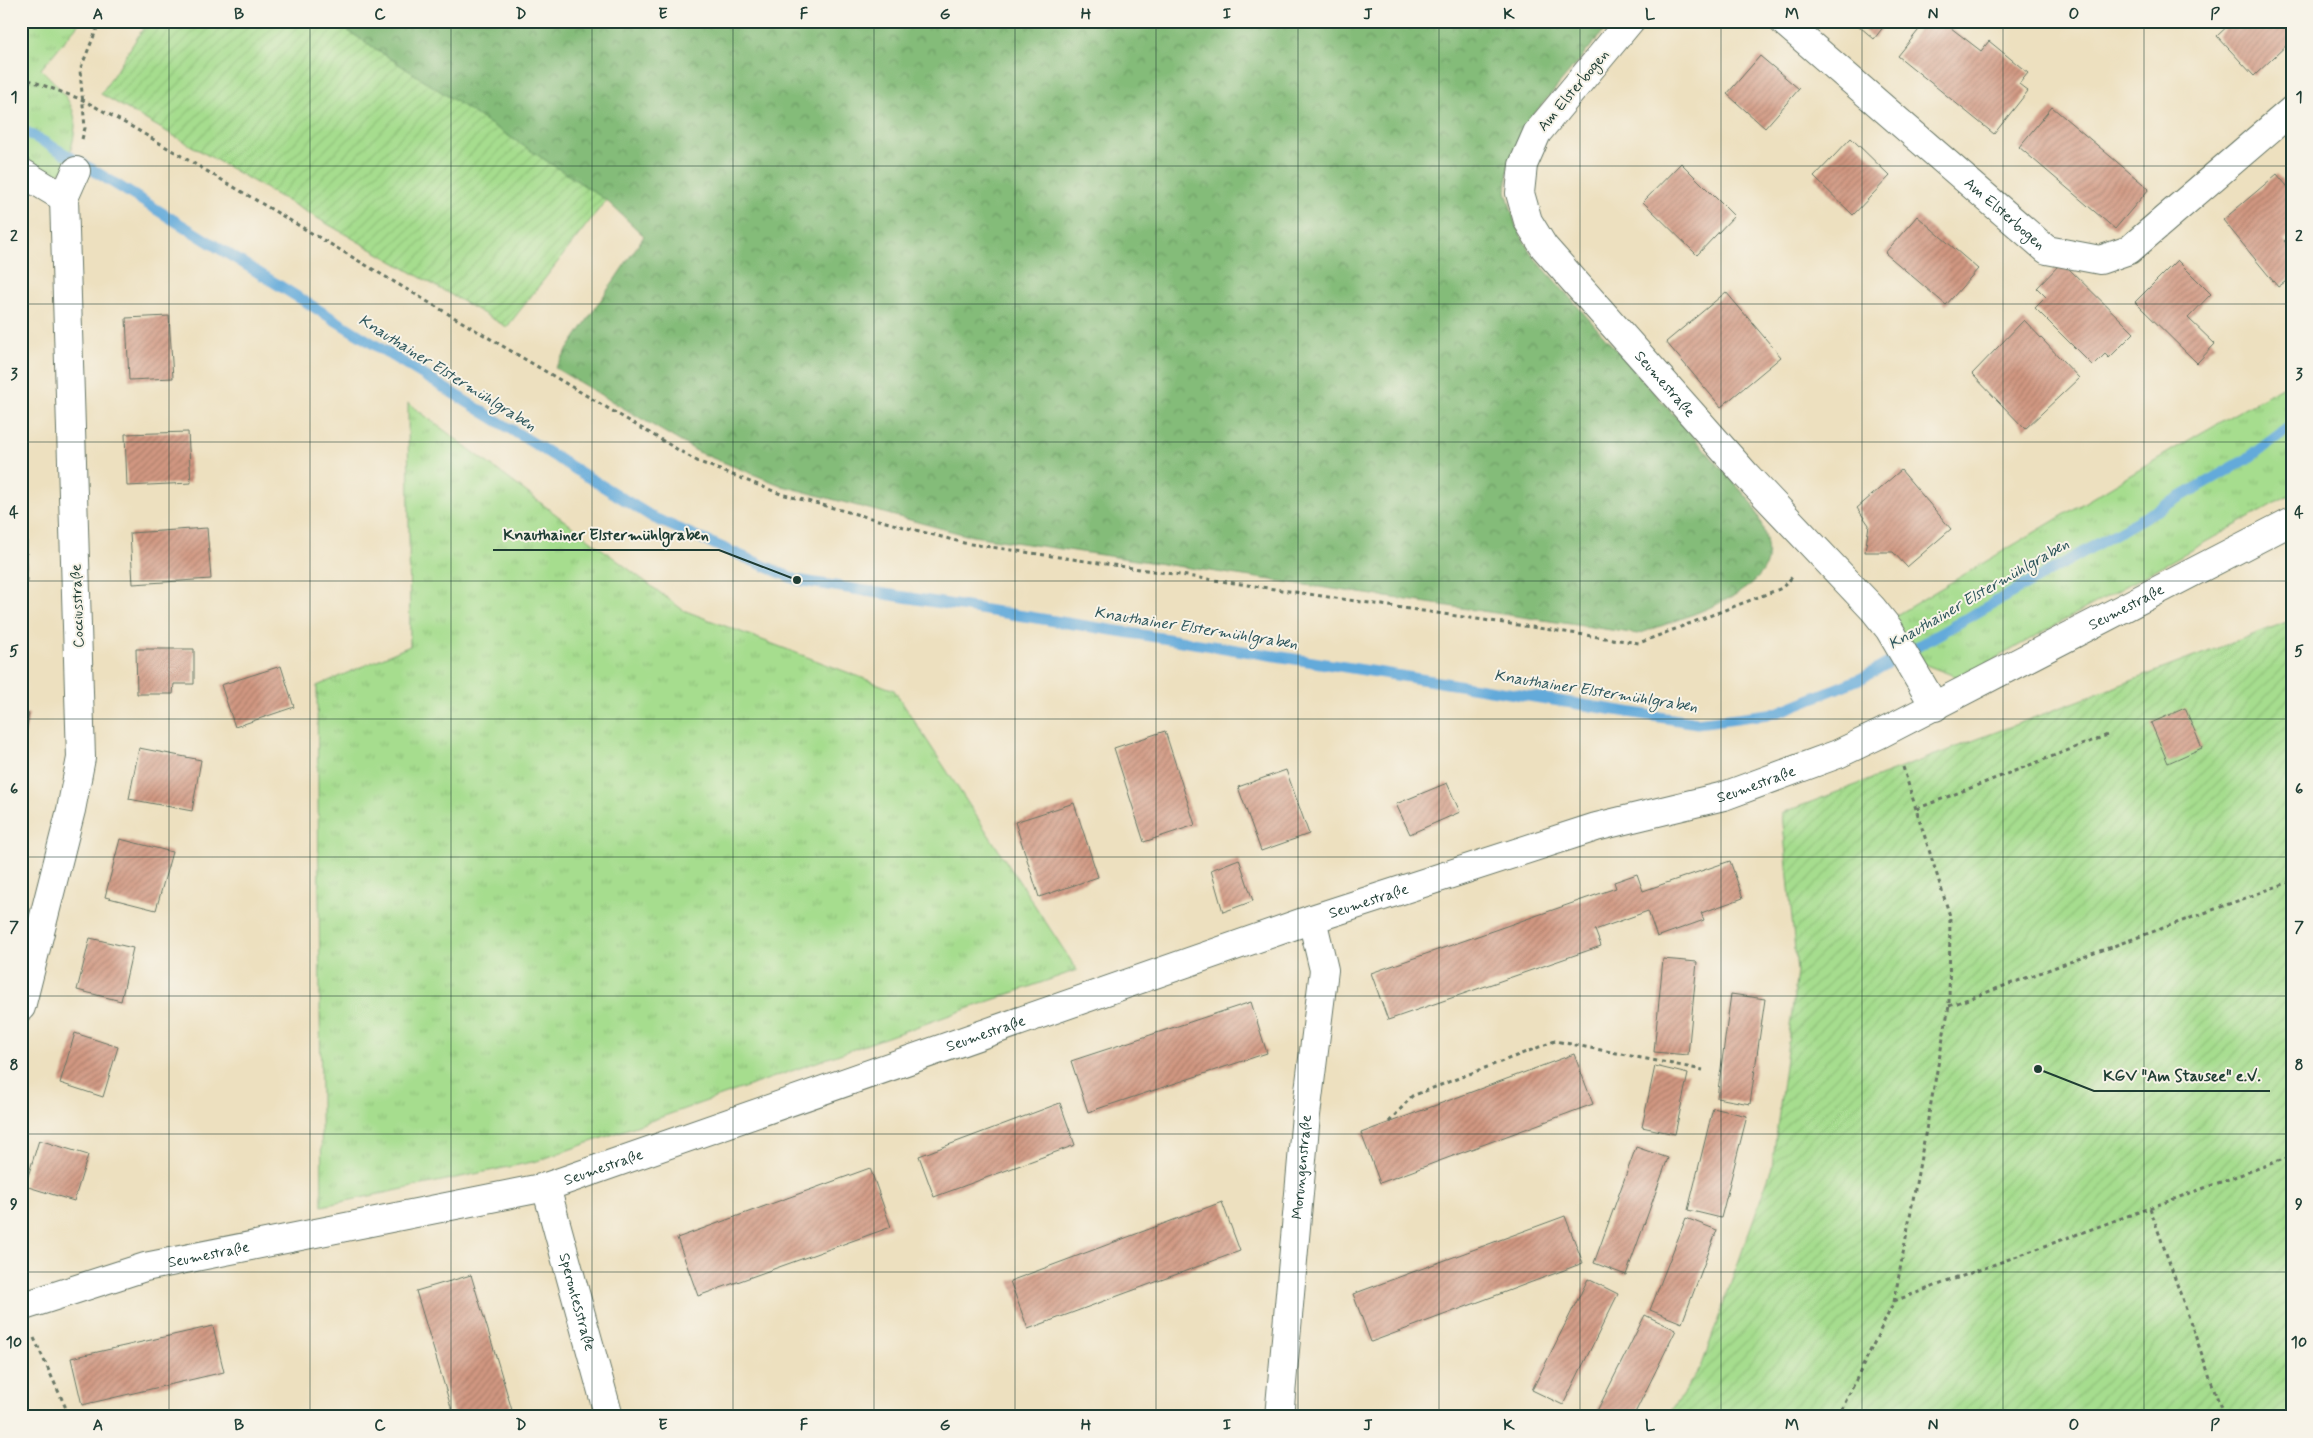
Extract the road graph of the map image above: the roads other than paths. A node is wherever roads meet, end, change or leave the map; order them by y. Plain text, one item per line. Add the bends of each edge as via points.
1 (1630, 21) edge
2 (1783, 21) edge
3 (2292, 110) edge
4 (76, 171) dead end
5 (21, 172) edge
6 (1520, 193) joint
7 (64, 198) junction
8 (2292, 521) edge
9 (1934, 707) junction
10 (1312, 919) junction
11 (21, 1007) edge
12 (546, 1187) junction
13 (21, 1307) edge
14 (609, 1417) edge
15 (1278, 1417) edge

1 - 6 street, Am Elsterbogen via 1537,132 1523,165
2 - 3 street, Am Elsterbogen via 2047,250 2100,260 2129,250
4 - 7 street, Cocciusstraße
5 - 7 street
6 - 9 street, Seumestraße via 1528,221 1544,247 1746,475 1819,549 1889,629
7 - 11 street, Cocciusstraße via 81,758
8 - 9 street, Seumestraße
9 - 10 street, Seumestraße via 1838,754 1724,796 1596,827
10 - 12 street, Seumestraße
10 - 15 street, Morungenstraße via 1324,970 1306,1116
12 - 13 street, Seumestraße via 145,1268
12 - 14 street, Sperontesstraße

